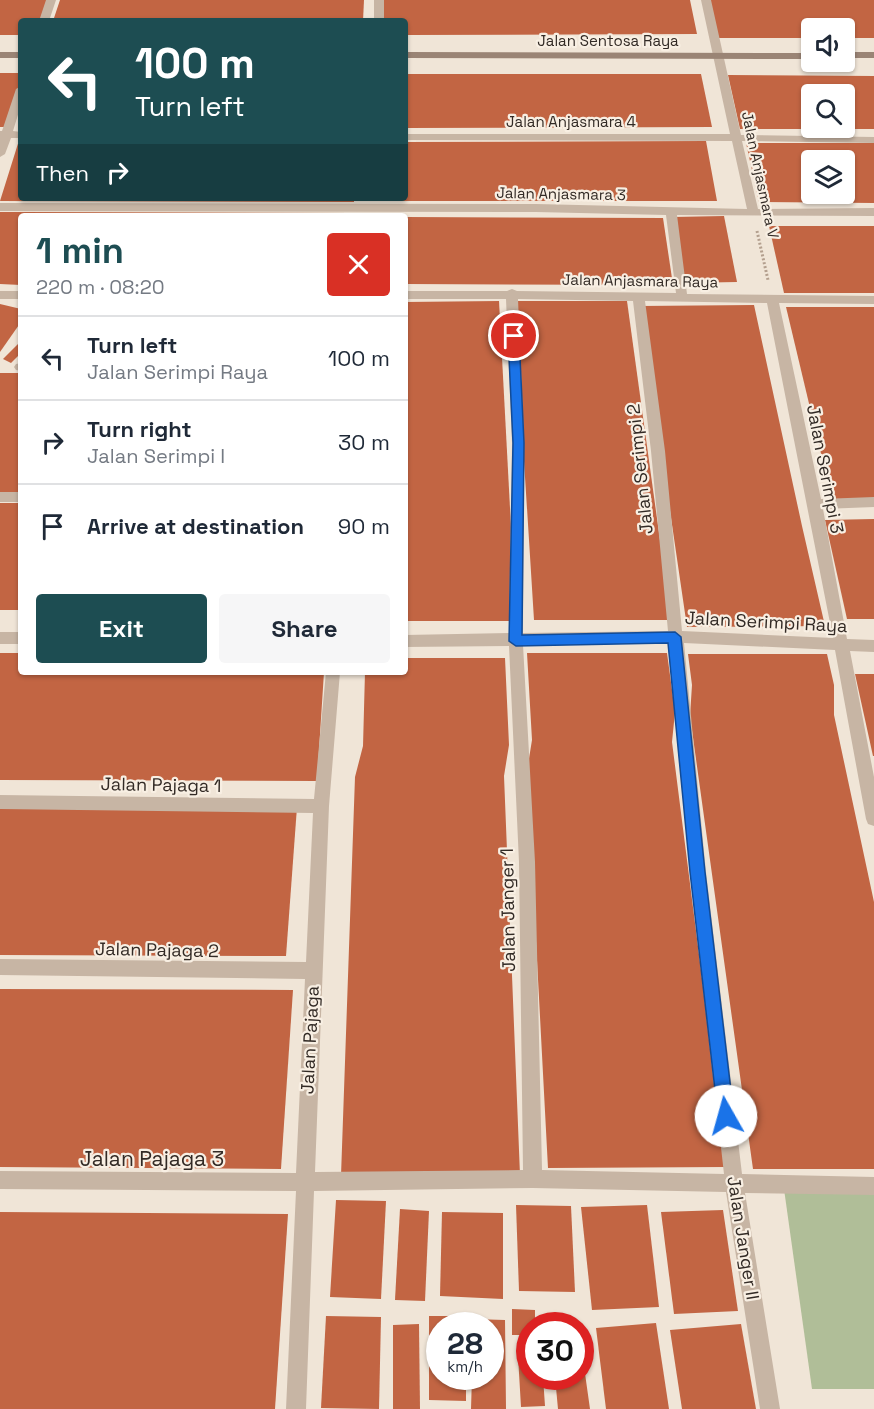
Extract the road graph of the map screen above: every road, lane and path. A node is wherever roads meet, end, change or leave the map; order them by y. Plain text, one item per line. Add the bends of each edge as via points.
1 (51, 0) edge
2 (380, 0) edge
3 (706, 0) edge
4 (45, 18) edge
5 (379, 18) edge
6 (0, 55) edge
7 (18, 55) edge
8 (408, 55) edge
9 (855, 55) edge
10 (874, 55) edge
11 (801, 56) edge
12 (718, 57) junction
13 (18, 96) edge
14 (3, 134) edge
15 (18, 135) edge
16 (408, 137) edge
17 (738, 138) junction
18 (874, 140) edge
19 (0, 154) edge
20 (0, 207) edge
21 (368, 207) edge
22 (671, 211) junction
23 (874, 212) edge
24 (753, 213) junction
25 (512, 293) junction
26 (0, 295) edge
27 (18, 295) edge
28 (408, 295) edge
29 (682, 297) junction
30 (639, 298) junction
31 (772, 299) junction
32 (874, 300) edge
33 (0, 497) edge
34 (18, 497) edge
35 (874, 502) edge
36 (815, 504) junction
37 (675, 637) junction
38 (0, 638) edge
39 (18, 638) edge
40 (408, 641) edge
41 (516, 641) junction
42 (840, 646) junction
43 (874, 646) edge
44 (333, 675) edge
45 (0, 802) edge
46 (321, 806) junction
47 (873, 812) edge
48 (0, 967) edge
49 (313, 971) junction
50 (533, 1179) junction
51 (0, 1180) edge
52 (304, 1182) junction
53 (734, 1183) junction
54 (874, 1186) edge
55 (296, 1409) edge
56 (770, 1409) edge

1 - 4 street
2 - 5 street
3 - 12 street, Jalan Anjasmara V
6 - 7 main road
8 - 12 main road, Jalan Sentosa Raya
9 - 10 main road
11 - 12 main road, Jalan Sentosa Raya
12 - 17 street, Jalan Anjasmara V
13 - 14 street
14 - 15 street
14 - 19 street
16 - 17 street, Jalan Anjasmara 4
17 - 18 street, Jalan Anjasmara 4
17 - 24 street, Jalan Anjasmara V
20 - 21 street, Jalan Anjasmara 3
21 - 22 street, Jalan Anjasmara 3
22 - 24 street, Jalan Anjasmara 3
22 - 29 street
23 - 24 street, Jalan Anjasmara 3
24 - 31 path, Jalan Anjasmara V
25 - 28 street, Jalan Anjasmara Raya
25 - 30 street, Jalan Anjasmara Raya
25 - 41 street, Jalan Janger 1 via 518,443
26 - 27 street
29 - 30 street, Jalan Anjasmara Raya
29 - 31 street, Jalan Anjasmara Raya
30 - 37 street, Jalan Serimpi 2
31 - 32 street, Jalan Anjasmara Raya
31 - 36 street, Jalan Serimpi 3
33 - 34 street
35 - 36 street
36 - 42 street, Jalan Serimpi 3
37 - 41 street, Jalan Serimpi Raya
37 - 42 street, Jalan Serimpi Raya
37 - 53 street, Jalan Janger II
38 - 39 street
40 - 41 street, Jalan Serimpi Raya
41 - 50 street, Jalan Janger 1 via 527,862
42 - 43 street, Jalan Serimpi Raya
42 - 47 street, Jalan Serimpi 3
44 - 46 street, Jalan Pajaga
45 - 46 street, Jalan Pajaga 1
46 - 49 street, Jalan Pajaga
48 - 49 street, Jalan Pajaga 2
49 - 52 street, Jalan Pajaga
50 - 52 street, Jalan Pajaga 3
50 - 53 street, Jalan Pajaga 3
51 - 52 street, Jalan Pajaga 3
52 - 55 street, Jalan Pajaga
53 - 54 street, Jalan Pajaga 3
53 - 56 street, Jalan Janger II

